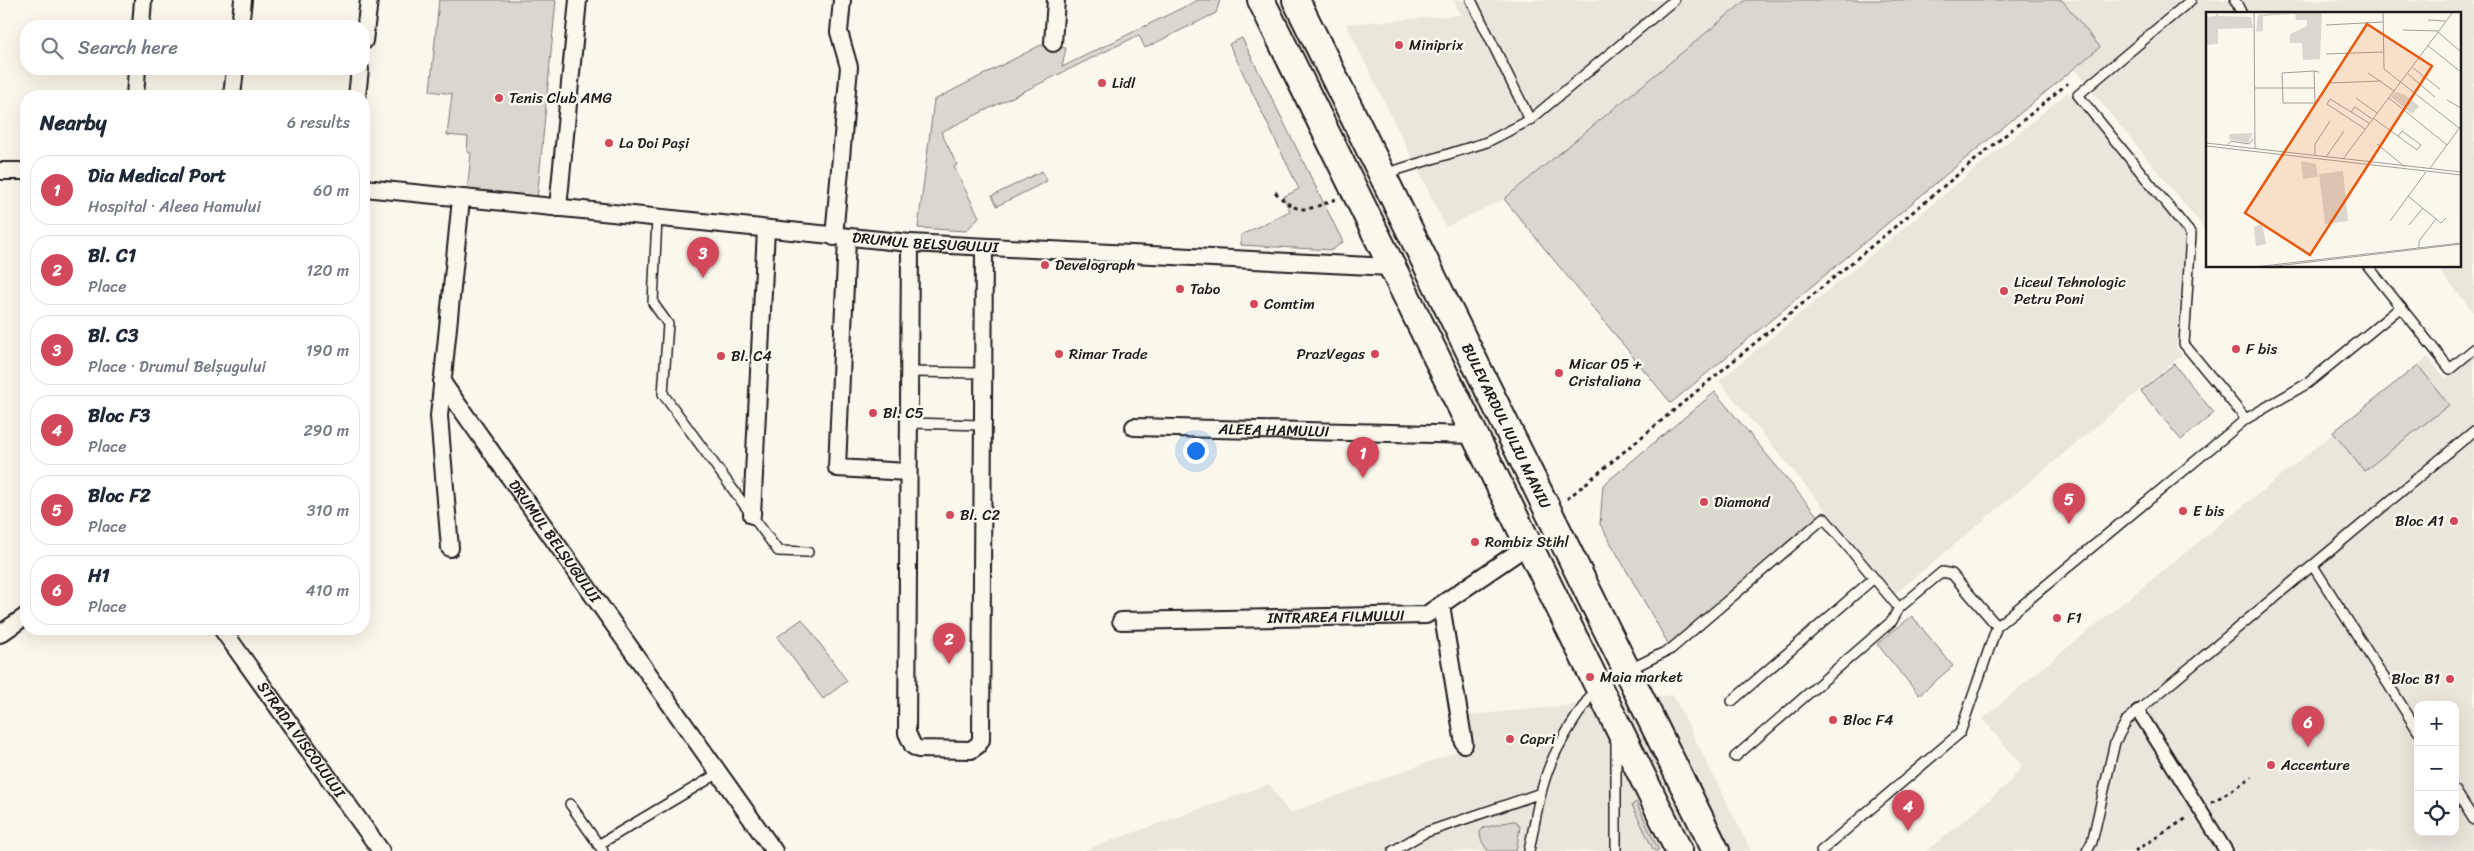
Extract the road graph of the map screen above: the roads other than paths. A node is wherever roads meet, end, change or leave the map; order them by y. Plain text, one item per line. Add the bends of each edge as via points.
1 (143, 0) edge
2 (243, 0) edge
3 (369, 0) edge
4 (578, 0) edge
5 (842, 0) edge
6 (1056, 0) edge
7 (1261, 0) edge
8 (1296, 0) edge
9 (1471, 0) edge
10 (1674, 0) edge
11 (2191, 0) edge
12 (2234, 0) edge
13 (2241, 12) edge
14 (141, 20) edge
15 (241, 20) edge
16 (367, 20) edge
17 (1053, 44) dead end
18 (137, 75) edge
19 (234, 75) edge
20 (359, 75) edge
21 (135, 90) edge
22 (233, 90) edge
23 (358, 90) edge
24 (1530, 120) junction
25 (0, 171) edge
26 (20, 171) edge
27 (1382, 174) junction
28 (370, 189) edge
29 (1354, 190) junction
30 (461, 199) junction
31 (558, 208) junction
32 (657, 218) junction
33 (766, 229) junction
34 (841, 238) junction
35 (910, 244) junction
36 (984, 247) junction
37 (1391, 267) junction
38 (2370, 268) edge
39 (2401, 307) junction
40 (2474, 349) edge
41 (909, 372) junction
42 (983, 373) junction
43 (442, 382) junction
44 (2246, 419) junction
45 (909, 423) junction
46 (982, 425) junction
47 (1134, 427) dead end
48 (2474, 431) edge
49 (1475, 435) junction
50 (908, 472) junction
51 (752, 515) junction
52 (1528, 545) junction
53 (450, 548) dead end
54 (808, 552) dead end
55 (2313, 566) junction
56 (1874, 578) junction
57 (1441, 605) junction
58 (1899, 608) junction
59 (20, 620) edge
60 (1121, 621) dead end
61 (1996, 626) junction
62 (0, 634) edge
63 (226, 635) edge
64 (1627, 671) junction
65 (1597, 686) junction
66 (1732, 701) dead end
67 (2138, 711) junction
68 (1616, 722) junction
69 (2414, 725) edge
70 (1464, 744) dead end
71 (1735, 757) dead end
72 (719, 772) junction
73 (2456, 791) edge
74 (1541, 792) junction
75 (570, 804) dead end
76 (2474, 820) edge
77 (600, 848) edge
78 (381, 851) edge
79 (774, 851) edge
80 (1393, 851) edge
81 (1529, 851) edge
82 (1616, 851) edge
83 (1679, 851) edge
84 (1716, 851) edge
85 (1822, 851) edge
86 (2087, 851) edge
87 (2226, 851) edge

1 - 14 street
2 - 15 street
3 - 16 street
4 - 31 street
5 - 34 street via 839,32 849,67
6 - 17 street
7 - 29 main road
8 - 27 main road, BULEVARDUL IULIU MANIU
9 - 24 lane
10 - 24 lane
11 - 44 lane via 2078,95 2191,234 2184,344
12 - 13 lane
18 - 21 street
19 - 22 street
20 - 23 street
24 - 27 lane via 1487,142
25 - 26 street
27 - 29 main road
27 - 64 main road, BULEVARDUL IULIU MANIU
28 - 30 street, DRUMUL BELȘUGULUI
29 - 37 main road
30 - 31 street, DRUMUL BELȘUGULUI
30 - 43 street
31 - 32 street, DRUMUL BELȘUGULUI
32 - 33 street, DRUMUL BELȘUGULUI
32 - 51 lane via 653,303 668,324 663,394
33 - 34 street, DRUMUL BELȘUGULUI
33 - 51 street
34 - 35 street, DRUMUL BELȘUGULUI
34 - 50 street via 837,468
35 - 36 street, DRUMUL BELȘUGULUI
35 - 41 street
36 - 37 street, DRUMUL BELȘUGULUI
36 - 42 street
37 - 49 main road
38 - 39 lane
39 - 40 lane via 2450,369
39 - 44 lane via 2308,382
41 - 42 lane
41 - 45 street
42 - 46 street
43 - 53 street via 439,416
43 - 72 street, DRUMUL BELȘUGULUI
44 - 61 lane
45 - 46 lane
45 - 50 street
46 - 50 street via 981,740 971,750 918,749 907,733
47 - 49 street, ALEEA HAMULUI
48 - 55 lane
49 - 52 main road
51 - 54 lane via 778,551
52 - 57 street, INTRAREA FILMULUI
52 - 65 main road
55 - 67 lane
55 - 69 lane
56 - 58 lane
56 - 64 lane via 1824,518 1672,649
56 - 66 lane
57 - 60 street, INTRAREA FILMULUI via 1426,615
57 - 70 street
58 - 61 lane via 1942,572 1948,572
58 - 71 lane via 1892,621
59 - 62 street
61 - 85 lane via 1960,733
63 - 78 street, STRADA VISCOLULUI
64 - 65 main road
64 - 84 main road, BULEVARDUL IULIU MANIU
65 - 68 main road
65 - 74 lane via 1569,729 1550,765
67 - 86 lane via 2118,734 2092,842
67 - 87 street
68 - 82 lane
68 - 83 main road
72 - 77 lane
72 - 79 street, DRUMUL BELȘUGULUI
73 - 76 lane
74 - 80 lane via 1424,833
74 - 81 lane
75 - 77 lane

